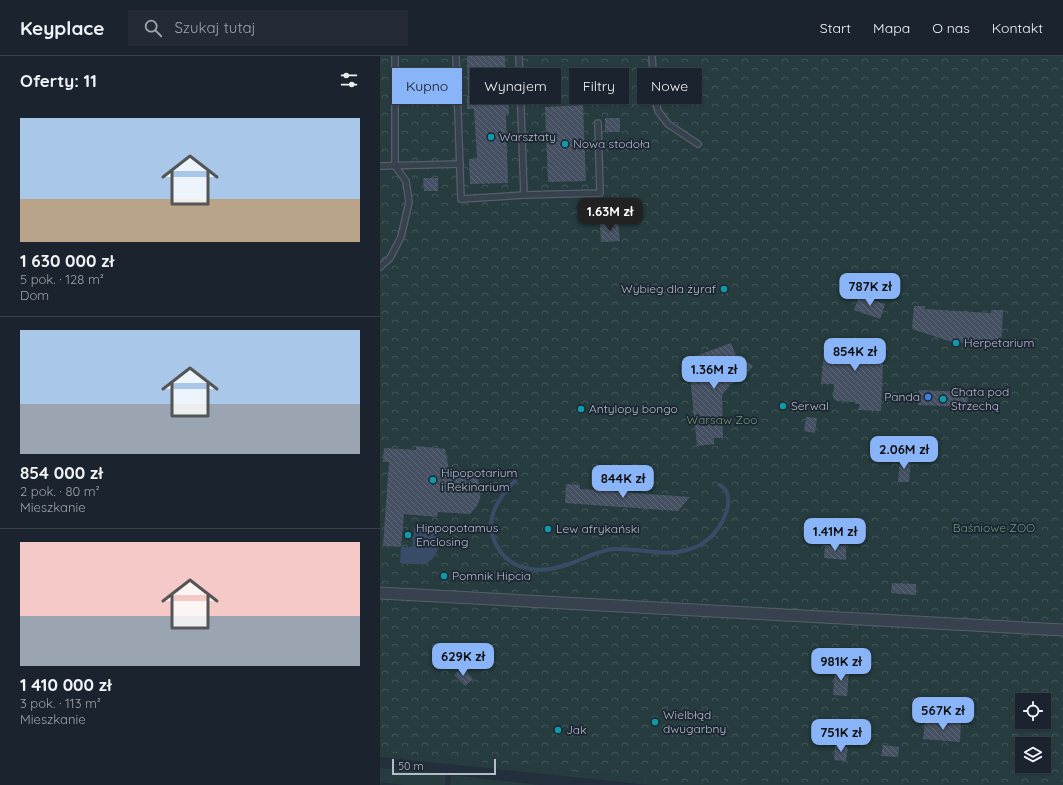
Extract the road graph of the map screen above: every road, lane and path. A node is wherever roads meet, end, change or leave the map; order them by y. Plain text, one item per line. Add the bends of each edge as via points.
1 (395, 56) edge
2 (456, 56) edge
3 (519, 56) edge
4 (647, 56) edge
5 (652, 58) edge
6 (598, 122) dead end
7 (698, 144) dead end
8 (460, 164) junction
9 (380, 166) edge
10 (395, 166) junction
11 (524, 196) junction
12 (380, 267) edge
13 (380, 593) edge
14 (1063, 630) edge

1 - 10 lane
2 - 8 lane
3 - 11 lane
4 - 5 lane
5 - 7 lane via 658,112 668,124
6 - 11 lane via 600,193
8 - 10 lane
8 - 11 lane via 462,199
9 - 10 lane
10 - 12 lane via 406,181 409,202 401,237 390,258
13 - 14 street

